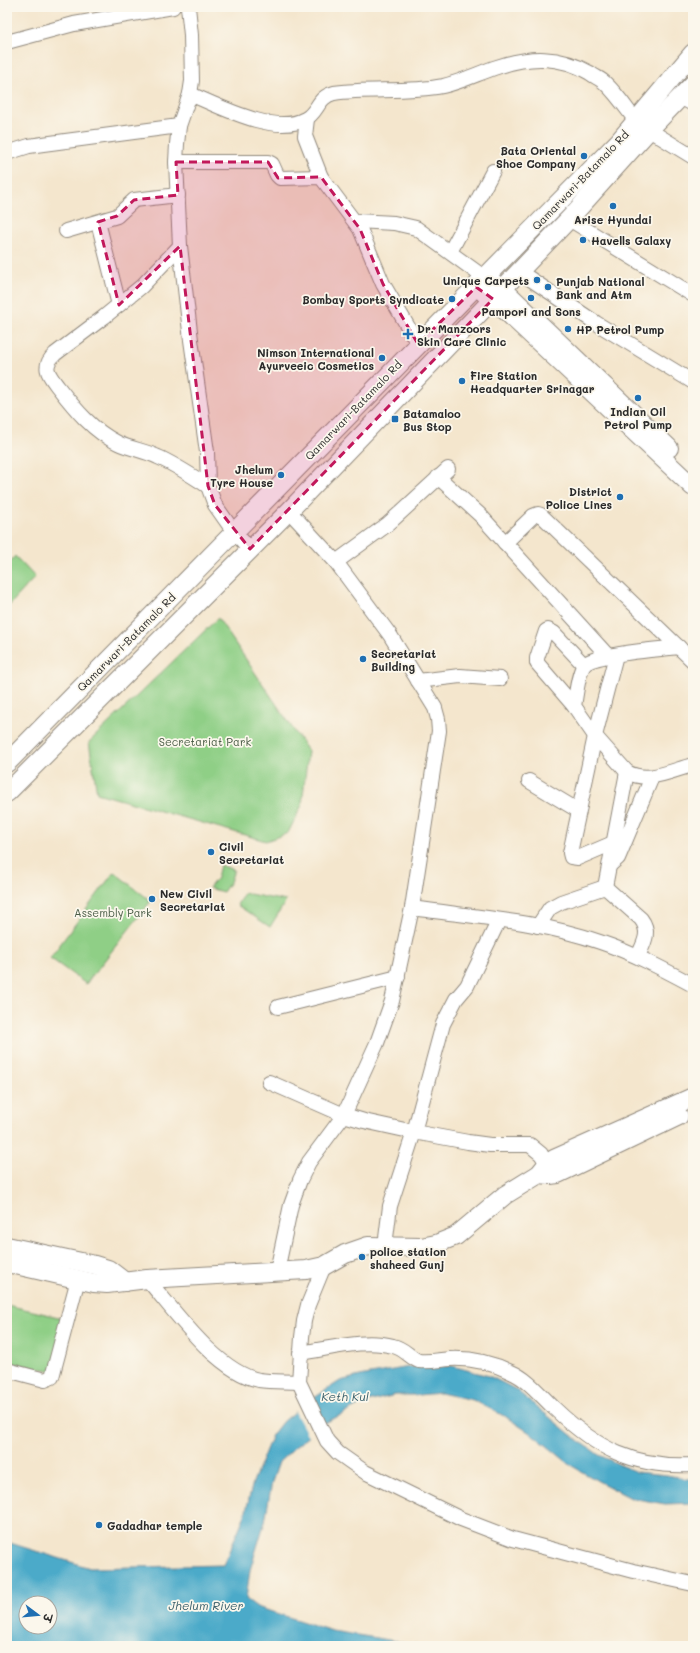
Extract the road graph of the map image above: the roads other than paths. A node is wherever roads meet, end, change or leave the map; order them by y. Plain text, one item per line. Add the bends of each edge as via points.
1 (173, 7) edge
2 (188, 7) edge
3 (7, 42) edge
4 (693, 53) edge
5 (693, 84) edge
6 (190, 94) junction
7 (684, 100) edge
8 (307, 119) junction
9 (642, 125) junction
10 (180, 126) junction
11 (7, 153) edge
12 (693, 158) edge
13 (176, 162) junction
14 (493, 171) dead end
15 (321, 177) junction
16 (178, 195) junction
17 (569, 219) junction
18 (356, 221) junction
19 (98, 222) junction
20 (66, 231) dead end
21 (180, 246) junction
22 (450, 252) junction
23 (520, 272) junction
24 (480, 283) junction
25 (498, 294) junction
26 (693, 295) edge
27 (119, 305) junction
28 (418, 344) junction
29 (693, 382) edge
30 (693, 471) edge
31 (208, 486) junction
32 (693, 487) edge
33 (288, 511) junction
34 (234, 532) junction
35 (505, 543) junction
36 (250, 549) junction
37 (336, 562) junction
38 (679, 647) junction
39 (612, 656) junction
40 (693, 661) edge
41 (584, 665) junction
42 (500, 679) dead end
43 (418, 681) junction
44 (574, 706) junction
45 (595, 736) junction
46 (692, 762) edge
47 (7, 763) edge
48 (627, 772) junction
49 (652, 776) junction
50 (530, 781) dead end
51 (7, 793) edge
52 (579, 811) junction
53 (613, 843) junction
54 (609, 866) junction
55 (605, 887) junction
56 (412, 908) junction
57 (498, 920) junction
58 (538, 926) junction
59 (638, 956) junction
60 (398, 977) junction
61 (693, 986) edge
62 (278, 1007) dead end
63 (269, 1082) dead end
64 (693, 1097) edge
65 (693, 1110) edge
66 (344, 1115) junction
67 (414, 1132) junction
68 (543, 1169) junction
69 (7, 1246) edge
70 (385, 1246) junction
71 (7, 1263) edge
72 (324, 1266) junction
73 (277, 1271) junction
74 (78, 1279) junction
75 (147, 1279) junction
76 (125, 1282) junction
77 (300, 1353) junction
78 (7, 1370) edge
79 (301, 1384) junction
80 (693, 1465) edge
81 (693, 1584) edge

1 - 3 street via 74,24
2 - 6 street via 192,67
4 - 9 main road, Qamarwari-Batamalo Rd
5 - 7 main road
6 - 8 street via 267,123 296,123
6 - 10 street
7 - 9 main road
8 - 9 street via 321,100 334,93 429,88 528,58 546,58 567,63 604,82
8 - 15 street via 305,136
9 - 12 street
9 - 17 main road, Qamarwari-Batamalo Rd
9 - 24 main road, Qamarwari-Batamalo Rd via 620,141
10 - 11 street via 36,145
10 - 13 street
13 - 15 street via 268,162 280,178
13 - 16 street
14 - 22 street
15 - 18 street
16 - 19 street via 134,200 117,216
16 - 21 street
17 - 23 main road, Qamarwari-Batamalo Rd
17 - 26 street
18 - 22 street via 404,224 416,228
18 - 28 street via 385,288
19 - 20 street
19 - 27 street
21 - 27 street via 159,270
21 - 31 street via 207,452
22 - 24 street
23 - 25 main road, Qamarwari-Batamalo Rd
23 - 29 street via 596,323
24 - 25 main road
24 - 28 main road, Qamarwari-Batamalo Rd
25 - 30 main road
25 - 32 main road
25 - 33 main road, Qamarwari-Batamalo Rd
27 - 31 street via 49,360 48,374 89,423 118,443 159,457
28 - 34 main road, Qamarwari-Batamalo Rd
31 - 34 street via 215,505
33 - 36 main road, Qamarwari-Batamalo Rd
33 - 37 street
34 - 36 street
34 - 47 main road, Qamarwari-Batamalo Rd
35 - 37 street via 443,473 388,524
35 - 38 street via 533,516 541,515
35 - 39 street
36 - 51 main road, Qamarwari-Batamalo Rd
37 - 43 street via 390,635
38 - 39 street
38 - 40 street
39 - 41 street via 593,659
39 - 45 street
41 - 44 street
41 - 44 street via 554,633 546,631 537,663
42 - 43 street via 460,676
43 - 56 street via 435,708 439,731
44 - 45 street
45 - 48 street
45 - 52 street
46 - 49 street
48 - 49 street via 634,776
48 - 53 street
49 - 54 street via 622,851
50 - 52 street
52 - 53 street via 571,857 578,858
53 - 54 street
54 - 55 street
55 - 58 street via 550,908
55 - 59 street via 645,924 646,936
56 - 57 street
56 - 60 street
57 - 58 street
57 - 67 street via 467,986 456,999 443,1024
58 - 59 street via 568,932
59 - 61 street
60 - 62 street
60 - 66 street via 385,1024
63 - 66 street
64 - 68 main road via 554,1159
65 - 68 main road via 558,1174 550,1175
66 - 67 street
66 - 73 street via 309,1162 300,1180 291,1205
67 - 68 street via 490,1145 530,1146 542,1154
67 - 70 street via 390,1206
68 - 70 main road via 505,1195 456,1236 421,1248
69 - 76 main road via 95,1265 108,1269
70 - 72 main road via 356,1249
71 - 74 main road
72 - 73 main road via 306,1270
72 - 77 street via 308,1304
73 - 75 main road
74 - 76 main road via 107,1284
74 - 78 street via 52,1377 45,1380
75 - 76 main road
75 - 79 street via 194,1334 226,1364 259,1380
77 - 79 street
77 - 80 street via 375,1343 402,1349 420,1361 474,1359 513,1372 575,1427 620,1455 655,1464
79 - 81 street via 327,1441 338,1453 365,1472 461,1519 513,1539

